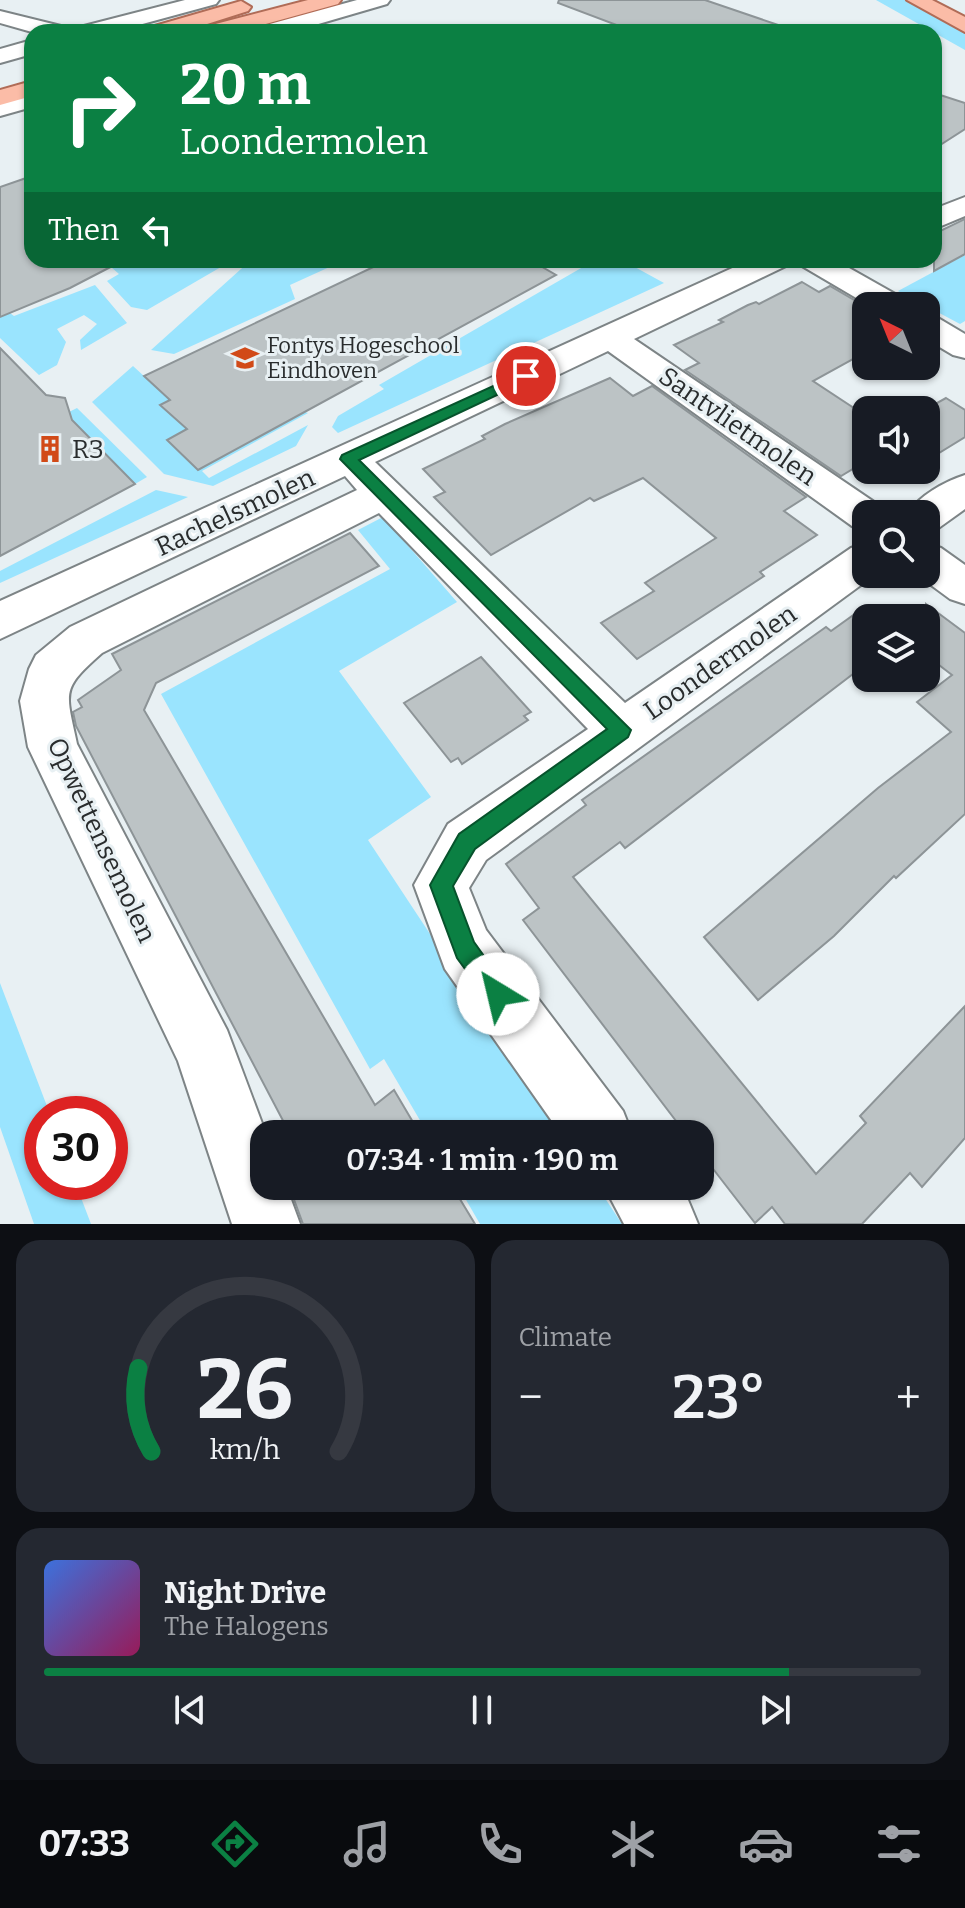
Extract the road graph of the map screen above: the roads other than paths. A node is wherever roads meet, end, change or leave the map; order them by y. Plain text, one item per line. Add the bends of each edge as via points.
1 (209, 0) edge
2 (262, 0) edge
3 (331, 0) edge
4 (380, 0) edge
5 (917, 0) edge
6 (0, 17) edge
7 (27, 24) edge
8 (118, 24) edge
9 (184, 24) edge
10 (242, 24) edge
11 (295, 24) edge
12 (965, 26) edge
13 (24, 49) edge
14 (0, 56) edge
15 (24, 64) edge
16 (0, 70) edge
17 (24, 73) edge
18 (0, 80) edge
19 (24, 81) edge
20 (0, 88) edge
21 (24, 90) edge
22 (0, 98) edge
23 (24, 102) edge
24 (0, 109) edge
25 (962, 188) edge
26 (942, 211) edge
27 (758, 268) edge
28 (839, 268) edge
29 (873, 292) edge
30 (940, 333) edge
31 (610, 337) junction
32 (965, 348) edge
33 (348, 459) junction
34 (965, 489) edge
35 (385, 493) junction
36 (852, 506) edge
37 (940, 507) edge
38 (852, 569) edge
39 (940, 569) edge
40 (965, 587) edge
41 (0, 621) edge
42 (621, 730) junction
43 (590, 1120) edge
44 (647, 1200) edge
45 (266, 1224) edge
46 (664, 1224) edge

1 - 8 street
2 - 9 main road
3 - 10 main road
4 - 11 street
5 - 12 main road
6 - 7 street
13 - 14 street
15 - 16 main road
17 - 18 main road
19 - 20 main road
21 - 22 main road
23 - 24 street
25 - 26 street
27 - 31 street, Rachelsmolen
28 - 29 street
30 - 32 street
31 - 33 street, Rachelsmolen
31 - 36 street, Santvlietmolen
33 - 35 street
33 - 41 street, Rachelsmolen
34 - 37 street
35 - 42 street
35 - 45 street, Opwettensemolen via 86,640 52,669 44,701 53,747 205,1052
38 - 42 street, Loondermolen
39 - 40 street
42 - 43 street, Loondermolen via 467,842 441,885 465,949
44 - 46 street

